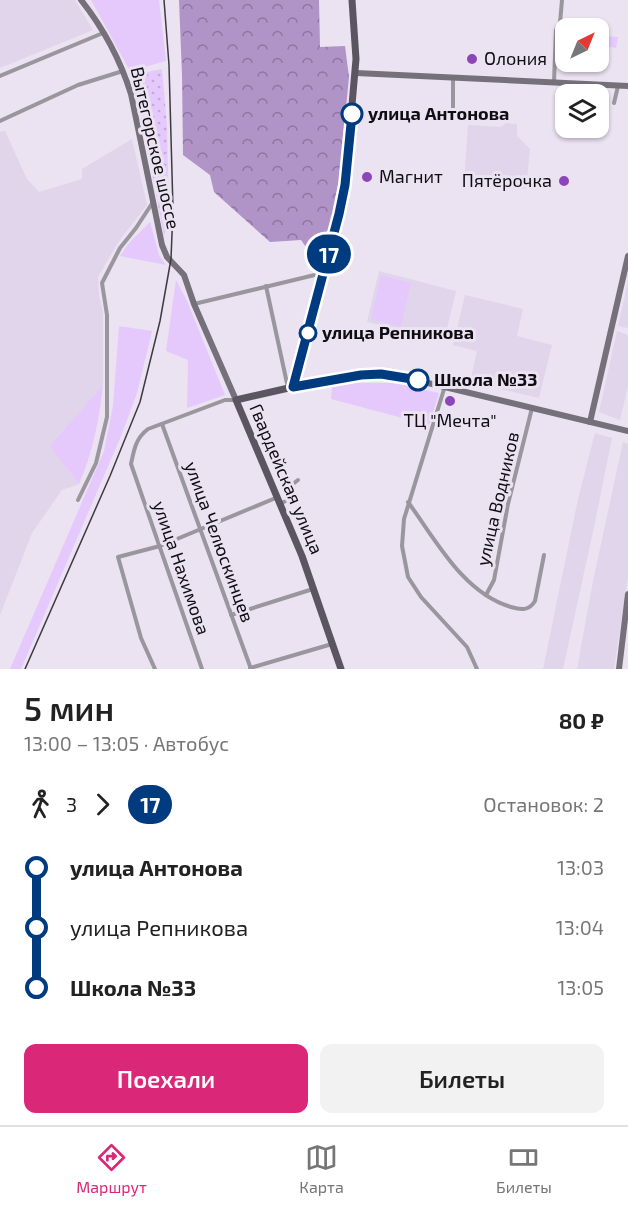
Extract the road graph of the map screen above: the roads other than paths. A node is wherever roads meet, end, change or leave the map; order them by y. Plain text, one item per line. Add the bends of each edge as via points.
1 (81, 0) edge
2 (352, 0) edge
3 (562, 0) edge
4 (104, 33) junction
5 (124, 71) junction
6 (356, 73) junction
7 (0, 76) edge
8 (453, 78) junction
9 (554, 82) junction
10 (618, 86) junction
11 (628, 86) edge
12 (614, 103) dead end
13 (458, 118) dead end
14 (0, 121) edge
15 (154, 202) junction
16 (628, 256) edge
17 (324, 273) junction
18 (266, 286) junction
19 (194, 304) junction
20 (445, 386) junction
21 (290, 387) junction
22 (236, 400) junction
23 (532, 408) junction
24 (590, 422) junction
25 (162, 424) junction
26 (628, 431) edge
27 (284, 461) dead end
28 (298, 480) dead end
29 (289, 487) junction
30 (280, 500) junction
31 (78, 501) dead end
32 (408, 502) junction
33 (201, 530) junction
34 (160, 546) junction
35 (544, 555) dead end
36 (314, 589) junction
37 (628, 594) edge
38 (486, 595) junction
39 (231, 615) junction
40 (333, 643) junction
41 (155, 669) edge
42 (202, 669) edge
43 (250, 669) edge
44 (341, 669) edge
45 (477, 669) edge
46 (619, 669) edge

1 - 4 main road, Вытегорское шоссе
2 - 6 main road
3 - 9 street via 556,30
4 - 5 main road, Вытегорское шоссе
4 - 7 street
5 - 14 street via 78,85
5 - 15 main road, Вытегорское шоссе
6 - 8 main road
6 - 17 main road via 345,185
8 - 9 main road
8 - 13 street via 453,112
9 - 10 main road
10 - 11 main road
10 - 12 street
15 - 19 main road, Вытегорское шоссе via 162,245 184,275
15 - 31 street via 120,248 102,283 107,315 107,417 96,463
16 - 24 main road
17 - 18 street
17 - 21 main road
18 - 19 street
18 - 21 street
19 - 22 main road, Гвардейская улица
20 - 21 main road via 381,374
20 - 23 main road
20 - 32 street
21 - 22 main road
22 - 25 street via 225,400
22 - 30 main road, Гвардейская улица
23 - 24 main road
23 - 38 street, улица Водников via 494,580
24 - 26 main road
25 - 33 street, улица Челюскинцев
25 - 34 street, улица Нахимова via 140,435 131,464
27 - 29 street via 281,463
28 - 29 street
29 - 30 street via 294,498
30 - 33 street
30 - 36 main road, Гвардейская улица
32 - 38 street via 458,570
32 - 45 street via 402,546 408,577 466,647
33 - 34 street
33 - 39 street, улица Челюскинцев
34 - 41 street via 118,557 141,638
34 - 42 street, улица Нахимова
35 - 38 street via 531,607 516,609
36 - 39 street
36 - 40 main road, Гвардейская улица
37 - 46 main road
39 - 43 street, улица Челюскинцев
40 - 43 street
40 - 44 main road, Гвардейская улица

